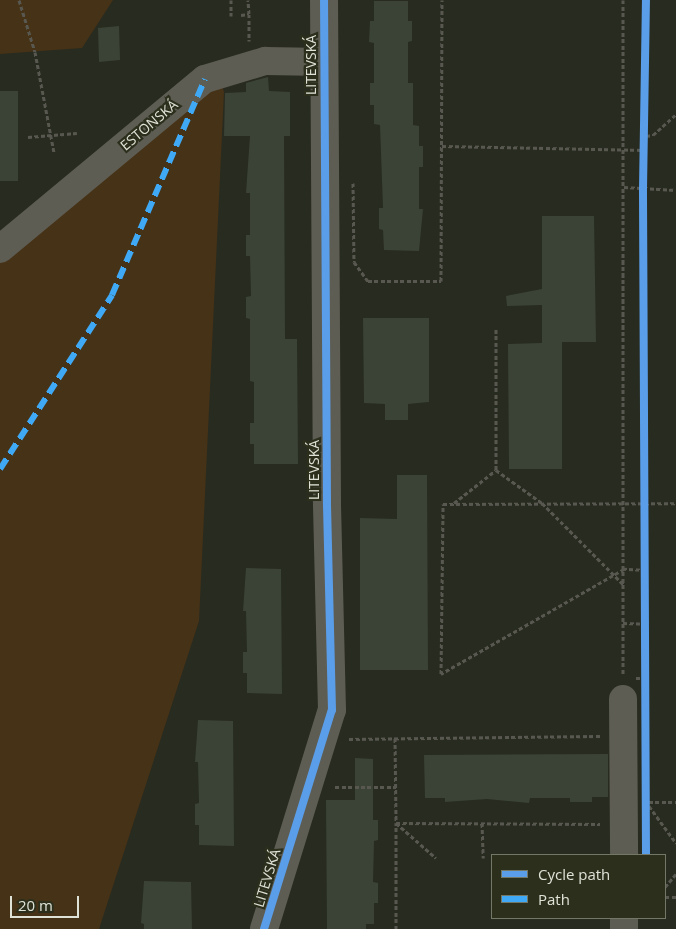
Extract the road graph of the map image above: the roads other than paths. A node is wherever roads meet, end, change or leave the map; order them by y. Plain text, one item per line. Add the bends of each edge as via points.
1 (324, 0) edge
2 (324, 62) junction
3 (0, 249) edge
4 (634, 693) road end
5 (624, 854) edge
6 (264, 929) edge

1 - 2 street, LITEVSKÁ
2 - 3 street, ESTONSKÁ via 265,61 205,79
2 - 6 street, LITEVSKÁ via 332,710
4 - 5 street via 635,822

